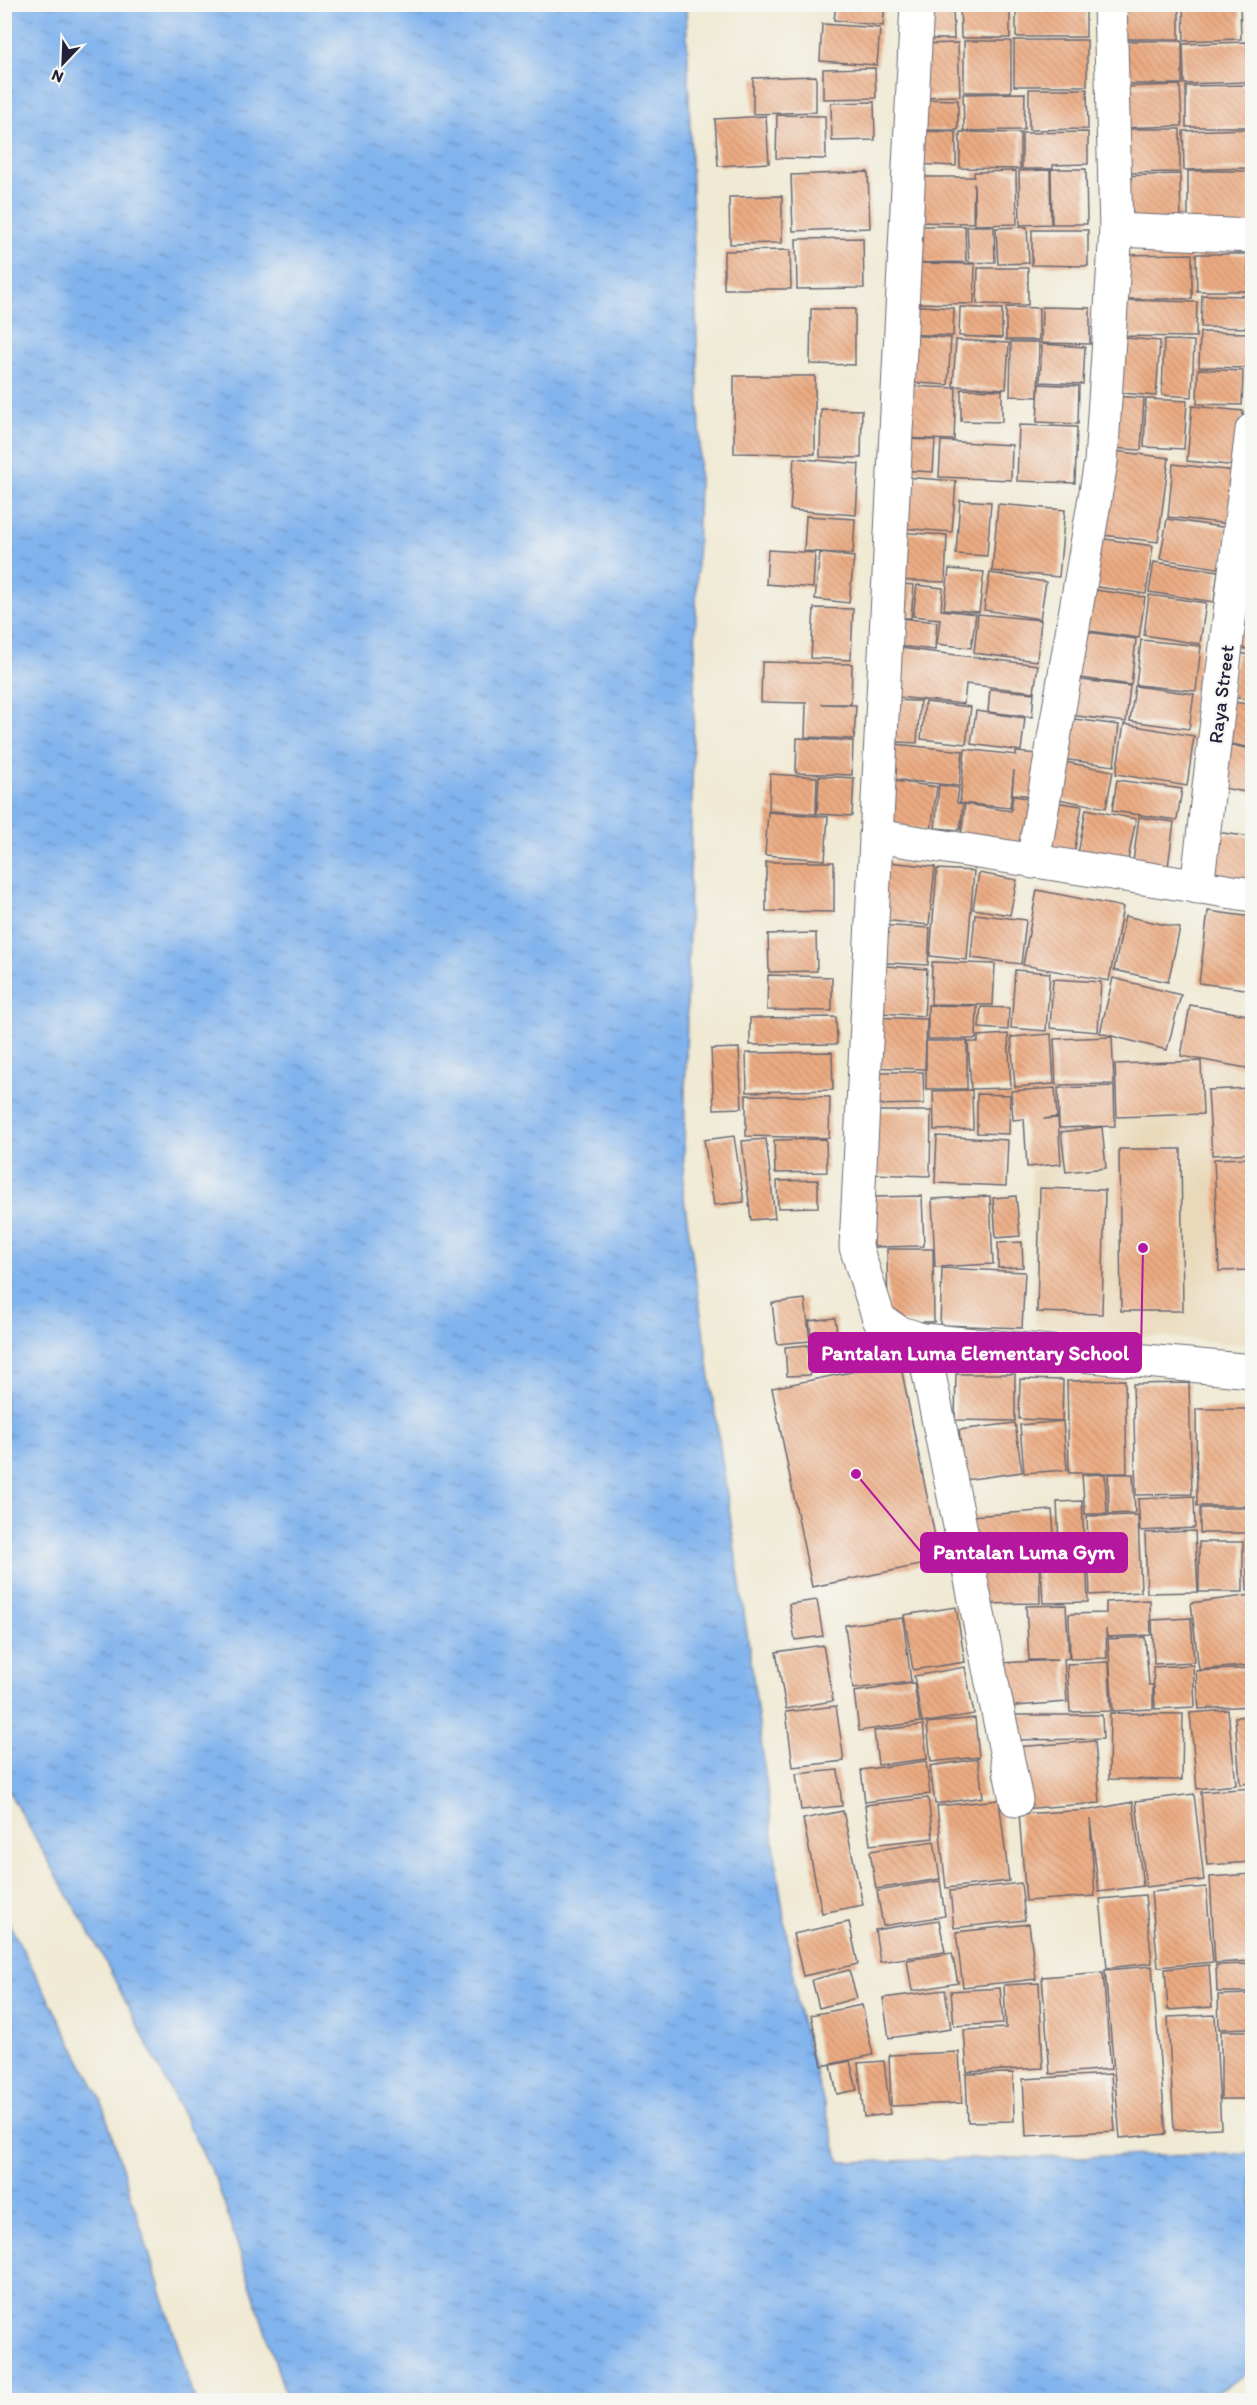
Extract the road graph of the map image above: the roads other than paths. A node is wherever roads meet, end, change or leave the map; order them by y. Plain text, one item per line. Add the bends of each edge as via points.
1 (917, 4) edge
2 (1110, 4) edge
3 (1116, 230) junction
4 (1252, 236) edge
5 (1252, 430) edge
6 (876, 836) junction
7 (1034, 862) junction
8 (1197, 887) junction
9 (1252, 895) edge
10 (922, 1340) junction
11 (1252, 1371) edge
12 (1016, 1800) dead end

1 - 6 street
2 - 3 street
3 - 4 street
3 - 7 street via 1101,462
5 - 8 street, Raya Street
6 - 7 street
6 - 10 street via 856,1247 879,1319 898,1332
7 - 8 street
8 - 9 street
10 - 11 street
10 - 12 street

